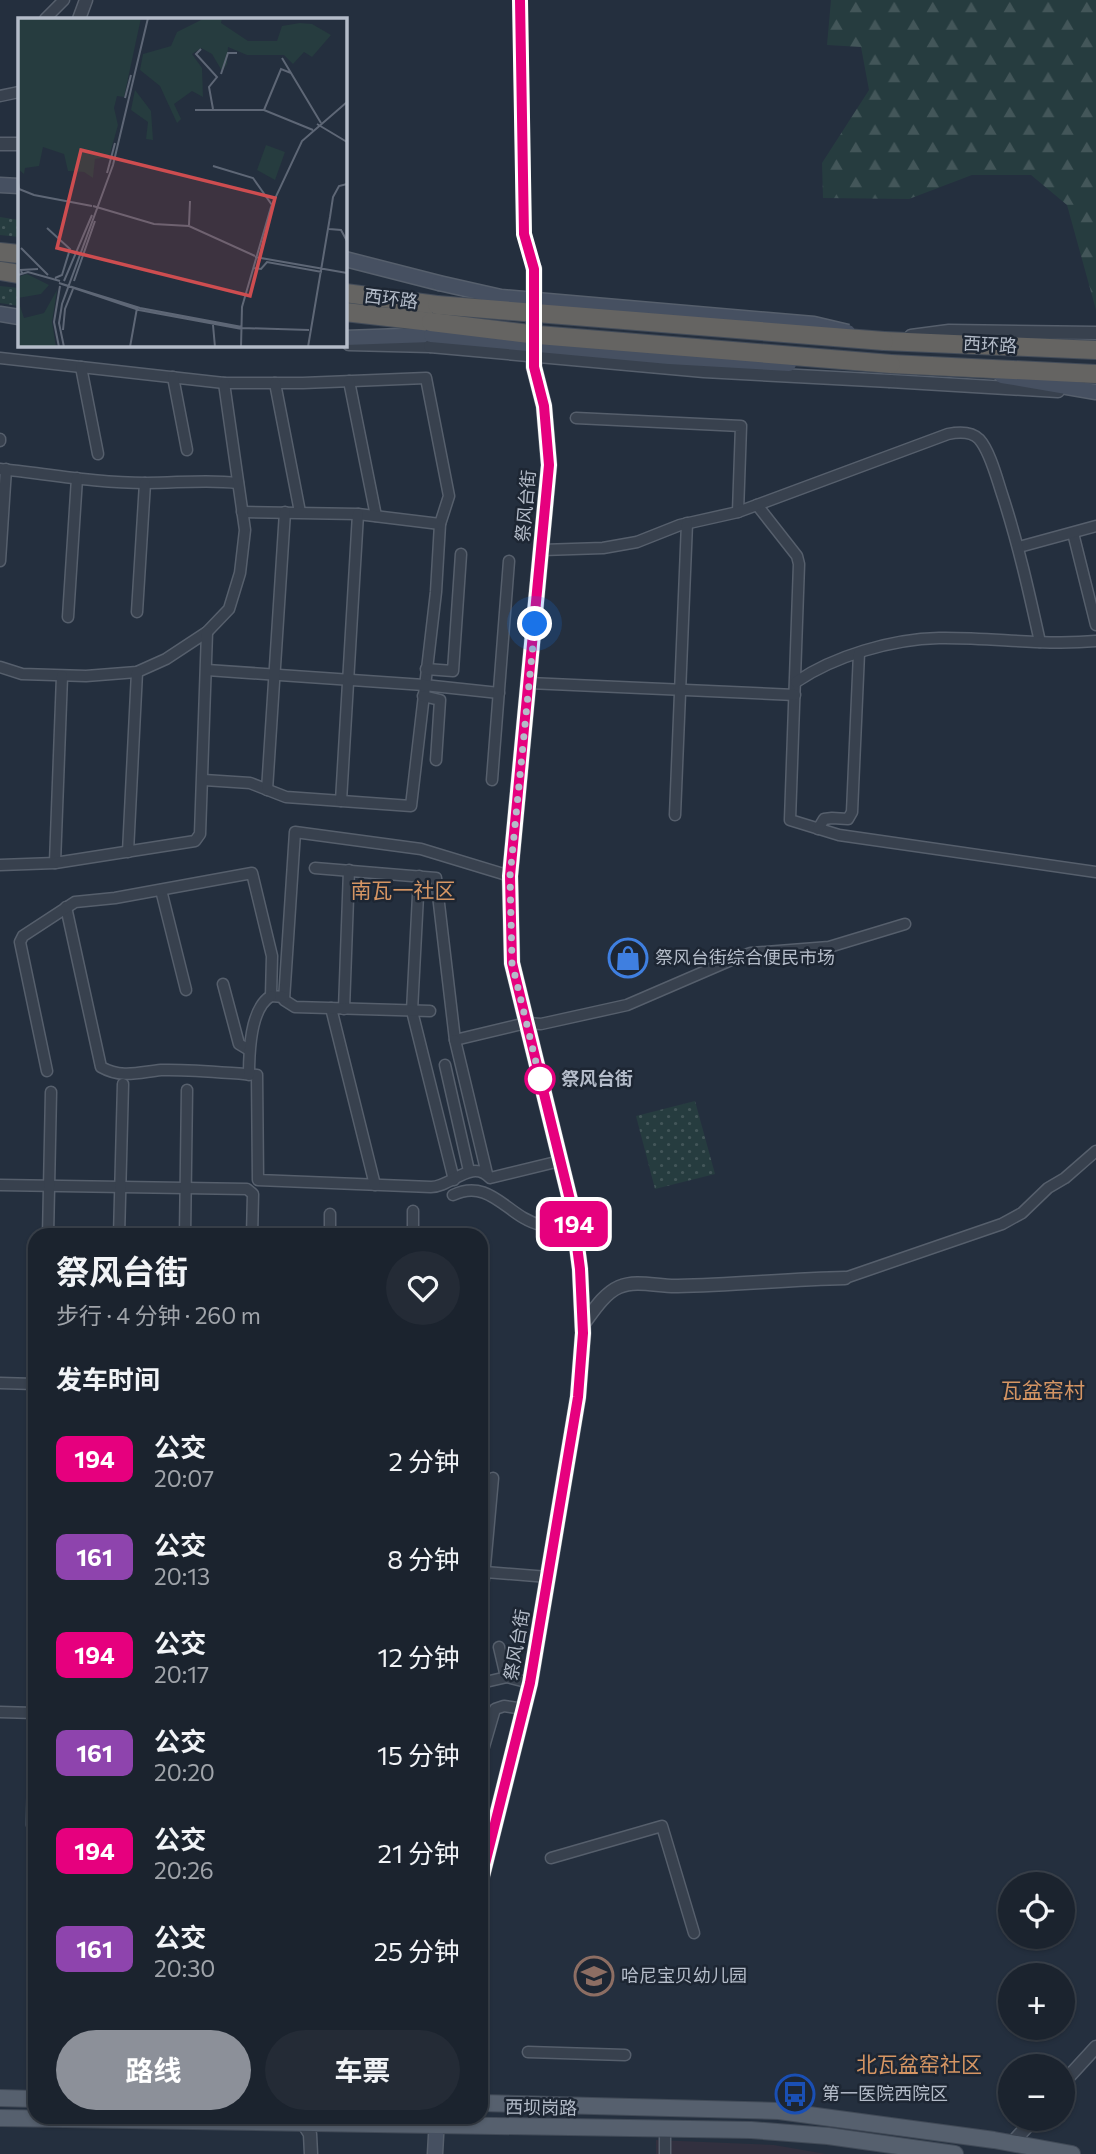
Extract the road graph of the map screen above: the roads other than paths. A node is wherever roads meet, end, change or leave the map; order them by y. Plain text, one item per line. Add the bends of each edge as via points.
1 (64, 0) edge
2 (86, 0) edge
3 (520, 0) edge
4 (46, 18) edge
5 (79, 18) edge
6 (18, 92) edge
7 (0, 96) edge
8 (0, 144) edge
9 (18, 144) edge
10 (0, 185) edge
11 (18, 186) edge
12 (0, 252) edge
13 (18, 254) edge
14 (346, 259) edge
15 (534, 269) joint
16 (0, 271) edge
17 (18, 274) edge
18 (346, 293) edge
19 (346, 312) edge
20 (0, 314) edge
21 (18, 317) edge
22 (432, 327) junction
23 (1096, 333) edge
24 (346, 338) edge
25 (884, 341) junction
26 (346, 344) edge
27 (1096, 350) edge
28 (0, 358) edge
29 (81, 367) junction
30 (952, 368) junction
31 (891, 373) junction
32 (1096, 374) edge
33 (173, 377) junction
34 (349, 381) junction
35 (223, 383) junction
36 (275, 383) junction
37 (1096, 393) edge
38 (576, 418) dead end
39 (187, 450) dead end
40 (98, 454) dead end
41 (3, 469) edge
42 (77, 478) junction
43 (145, 483) junction
44 (238, 483) junction
45 (757, 505) junction
46 (242, 512) junction
47 (285, 512) junction
48 (300, 512) junction
49 (738, 512) junction
50 (358, 514) junction
51 (376, 516) junction
52 (687, 523) junction
53 (440, 524) junction
54 (1096, 526) edge
55 (1073, 533) junction
56 (1019, 547) junction
57 (542, 550) junction
58 (461, 554) dead end
59 (0, 561) edge
60 (509, 561) dead end
61 (137, 612) dead end
62 (68, 617) dead end
63 (1096, 625) edge
64 (208, 632) junction
65 (1096, 641) edge
66 (1040, 642) junction
67 (859, 653) junction
68 (0, 667) edge
69 (426, 669) junction
70 (207, 670) junction
71 (137, 672) junction
72 (62, 676) junction
73 (274, 676) junction
74 (348, 679) junction
75 (796, 682) junction
76 (529, 683) junction
77 (680, 690) junction
78 (424, 691) junction
79 (499, 693) junction
80 (795, 695) junction
81 (436, 761) dead end
82 (204, 780) junction
83 (492, 780) dead end
84 (267, 790) junction
85 (341, 801) junction
86 (675, 815) dead end
87 (818, 829) junction
88 (128, 852) junction
89 (55, 863) junction
90 (0, 865) edge
91 (315, 868) dead end
92 (349, 870) junction
93 (1096, 872) edge
94 (419, 876) junction
95 (510, 876) junction
96 (161, 890) junction
97 (66, 907) junction
98 (905, 924) dead end
99 (223, 984) dead end
100 (186, 990) dead end
101 (271, 996) junction
102 (284, 997) junction
103 (331, 1008) junction
104 (344, 1009) junction
105 (412, 1011) junction
106 (430, 1011) dead end
107 (526, 1023) junction
108 (455, 1040) junction
109 (249, 1051) junction
110 (444, 1065) dead end
111 (47, 1071) dead end
112 (249, 1075) junction
113 (122, 1084) dead end
114 (187, 1090) dead end
115 (51, 1091) dead end
116 (1096, 1151) edge
117 (560, 1161) junction
118 (469, 1171) junction
119 (487, 1174) junction
120 (454, 1180) junction
121 (0, 1185) edge
122 (375, 1185) junction
123 (49, 1186) junction
124 (120, 1187) junction
125 (186, 1188) junction
126 (453, 1195) dead end
127 (414, 1210) dead end
128 (330, 1214) dead end
129 (574, 1222) junction
130 (48, 1228) edge
131 (119, 1228) edge
132 (185, 1228) edge
133 (252, 1228) edge
134 (330, 1228) edge
135 (413, 1228) edge
136 (845, 1278) joint
137 (582, 1326) junction
138 (0, 1383) edge
139 (28, 1384) edge
140 (493, 1478) dead end
141 (488, 1537) edge
142 (488, 1572) edge
143 (548, 1577) junction
144 (499, 1647) dead end
145 (506, 1677) junction
146 (488, 1681) edge
147 (530, 1683) junction
148 (524, 1709) junction
149 (0, 1712) edge
150 (28, 1713) edge
151 (488, 1733) edge
152 (488, 1852) edge
153 (551, 1858) dead end
154 (694, 1933) dead end
155 (1096, 2046) edge
156 (528, 2052) dead end
157 (625, 2055) dead end
158 (1075, 2069) edge
159 (0, 2098) edge
160 (28, 2099) edge
161 (488, 2103) edge
162 (0, 2118) edge
163 (28, 2118) edge
164 (488, 2123) edge
165 (304, 2124) edge
166 (432, 2124) edge
167 (432, 2124) edge
168 (665, 2128) junction
169 (1025, 2131) edge
170 (1012, 2148) edge
171 (311, 2154) edge
172 (427, 2154) edge
173 (435, 2154) edge
174 (665, 2154) edge
175 (955, 2154) edge
176 (1072, 2154) edge

1 - 4 street
2 - 5 street
3 - 15 street, 祭风台街 via 524,234
6 - 7 street
8 - 9 street
10 - 11 main road
12 - 13 highway
14 - 25 main road, bridge via 501,297 814,324
15 - 57 main road, 祭风台街 via 534,367 544,406 549,465
16 - 17 highway
18 - 22 highway, 西环路
19 - 22 highway, 西环路
20 - 21 main road
22 - 24 main road
22 - 25 highway, 西环路, bridge
22 - 26 street
22 - 31 highway, 西环路, bridge
22 - 31 street, bridge via 704,371
23 - 25 street via 949,331
25 - 27 highway, 西环路
28 - 29 street
29 - 33 street
29 - 40 street
30 - 31 highway, 西环路
30 - 32 highway, 西环路
30 - 37 main road
31 - 37 street
33 - 35 street
33 - 39 street
34 - 36 street
34 - 51 street
34 - 53 street via 426,378 449,496
35 - 36 street
35 - 44 street
36 - 48 street
38 - 49 street via 741,426
41 - 42 street
41 - 59 street
42 - 43 street
42 - 62 street
43 - 44 street
43 - 61 street
44 - 46 street
45 - 49 street
45 - 56 street via 958,432 979,439 994,468
45 - 75 street via 799,564
46 - 47 street
46 - 64 street via 245,530 240,573 229,609
47 - 48 street
47 - 73 street
48 - 50 street
49 - 52 street
50 - 51 street
50 - 74 street
51 - 53 street
52 - 57 street via 617,546
52 - 77 street
53 - 69 street
54 - 55 street
55 - 56 street
55 - 63 street
56 - 66 street
57 - 76 main road, 祭风台街
58 - 69 street via 453,671
60 - 79 street
64 - 70 street
64 - 71 street
65 - 66 street
66 - 67 street via 927,639
67 - 75 street via 829,662
67 - 87 street via 852,813 848,819 824,819
68 - 72 street via 22,674
69 - 78 street
70 - 73 street
70 - 82 street
71 - 72 street
71 - 88 street
72 - 89 street
73 - 74 street
73 - 84 street
74 - 78 street
74 - 85 street
75 - 80 street
76 - 77 street
76 - 95 main road, 祭风台街
77 - 80 street
77 - 86 street
78 - 79 street
78 - 81 street via 440,700
78 - 85 street via 411,806
79 - 83 street
80 - 87 street via 790,820
82 - 84 street via 250,783
82 - 88 street via 200,834 195,841
84 - 85 street via 286,797
87 - 93 street
88 - 89 street
89 - 90 street
91 - 92 street
92 - 94 street
92 - 104 street
94 - 105 street
94 - 108 street via 436,878
95 - 102 street via 421,849 295,832
95 - 107 main road, 祭风台街 via 512,963
96 - 97 street via 81,900
96 - 100 street
96 - 101 street via 252,873 272,956
97 - 111 street via 20,942
97 - 112 street via 102,1067 119,1074 161,1070
98 - 107 street via 829,947 751,953 627,1005 541,1024
99 - 109 street via 239,1045
101 - 102 street
101 - 109 street via 263,1002
102 - 103 street via 295,1007
103 - 104 street
103 - 122 street
104 - 105 street
105 - 106 street
105 - 120 street
107 - 108 street
107 - 117 main road, 祭风台街
108 - 119 street
109 - 112 street
110 - 118 street
112 - 122 street via 257,1075 258,1180
113 - 124 street
114 - 125 street
115 - 123 street
116 - 136 street via 1022,1213 1002,1224
117 - 119 street via 490,1178
117 - 129 main road, 祭风台街
118 - 119 street
118 - 120 street
120 - 122 street via 438,1187
121 - 123 street
123 - 124 street
123 - 130 street
124 - 125 street
124 - 131 street
125 - 132 street
125 - 133 street via 247,1189 253,1195
126 - 129 street via 473,1189 485,1192 542,1226
127 - 135 street
128 - 134 street
129 - 137 main road, 祭风台街
136 - 137 street via 676,1287 629,1285 603,1299
137 - 143 main road, 祭风台街 via 578,1397
138 - 139 street
140 - 141 street
142 - 143 street
143 - 147 main road, 祭风台街
144 - 145 street
145 - 146 street
145 - 147 street
147 - 148 main road, 祭风台街
148 - 151 street via 495,1709
148 - 152 main road, 祭风台街
149 - 150 street
153 - 154 street via 662,1826
155 - 158 street
156 - 157 street
159 - 160 main road
161 - 170 main road, 西坝岗路 via 779,2111
162 - 163 main road, 西坝岗路
164 - 168 main road, 西坝岗路
165 - 171 street via 310,2134
166 - 172 main road
167 - 173 main road
168 - 174 street
168 - 175 main road, 西坝岗路 via 828,2136
169 - 170 street
170 - 176 main road, 西坝岗路

